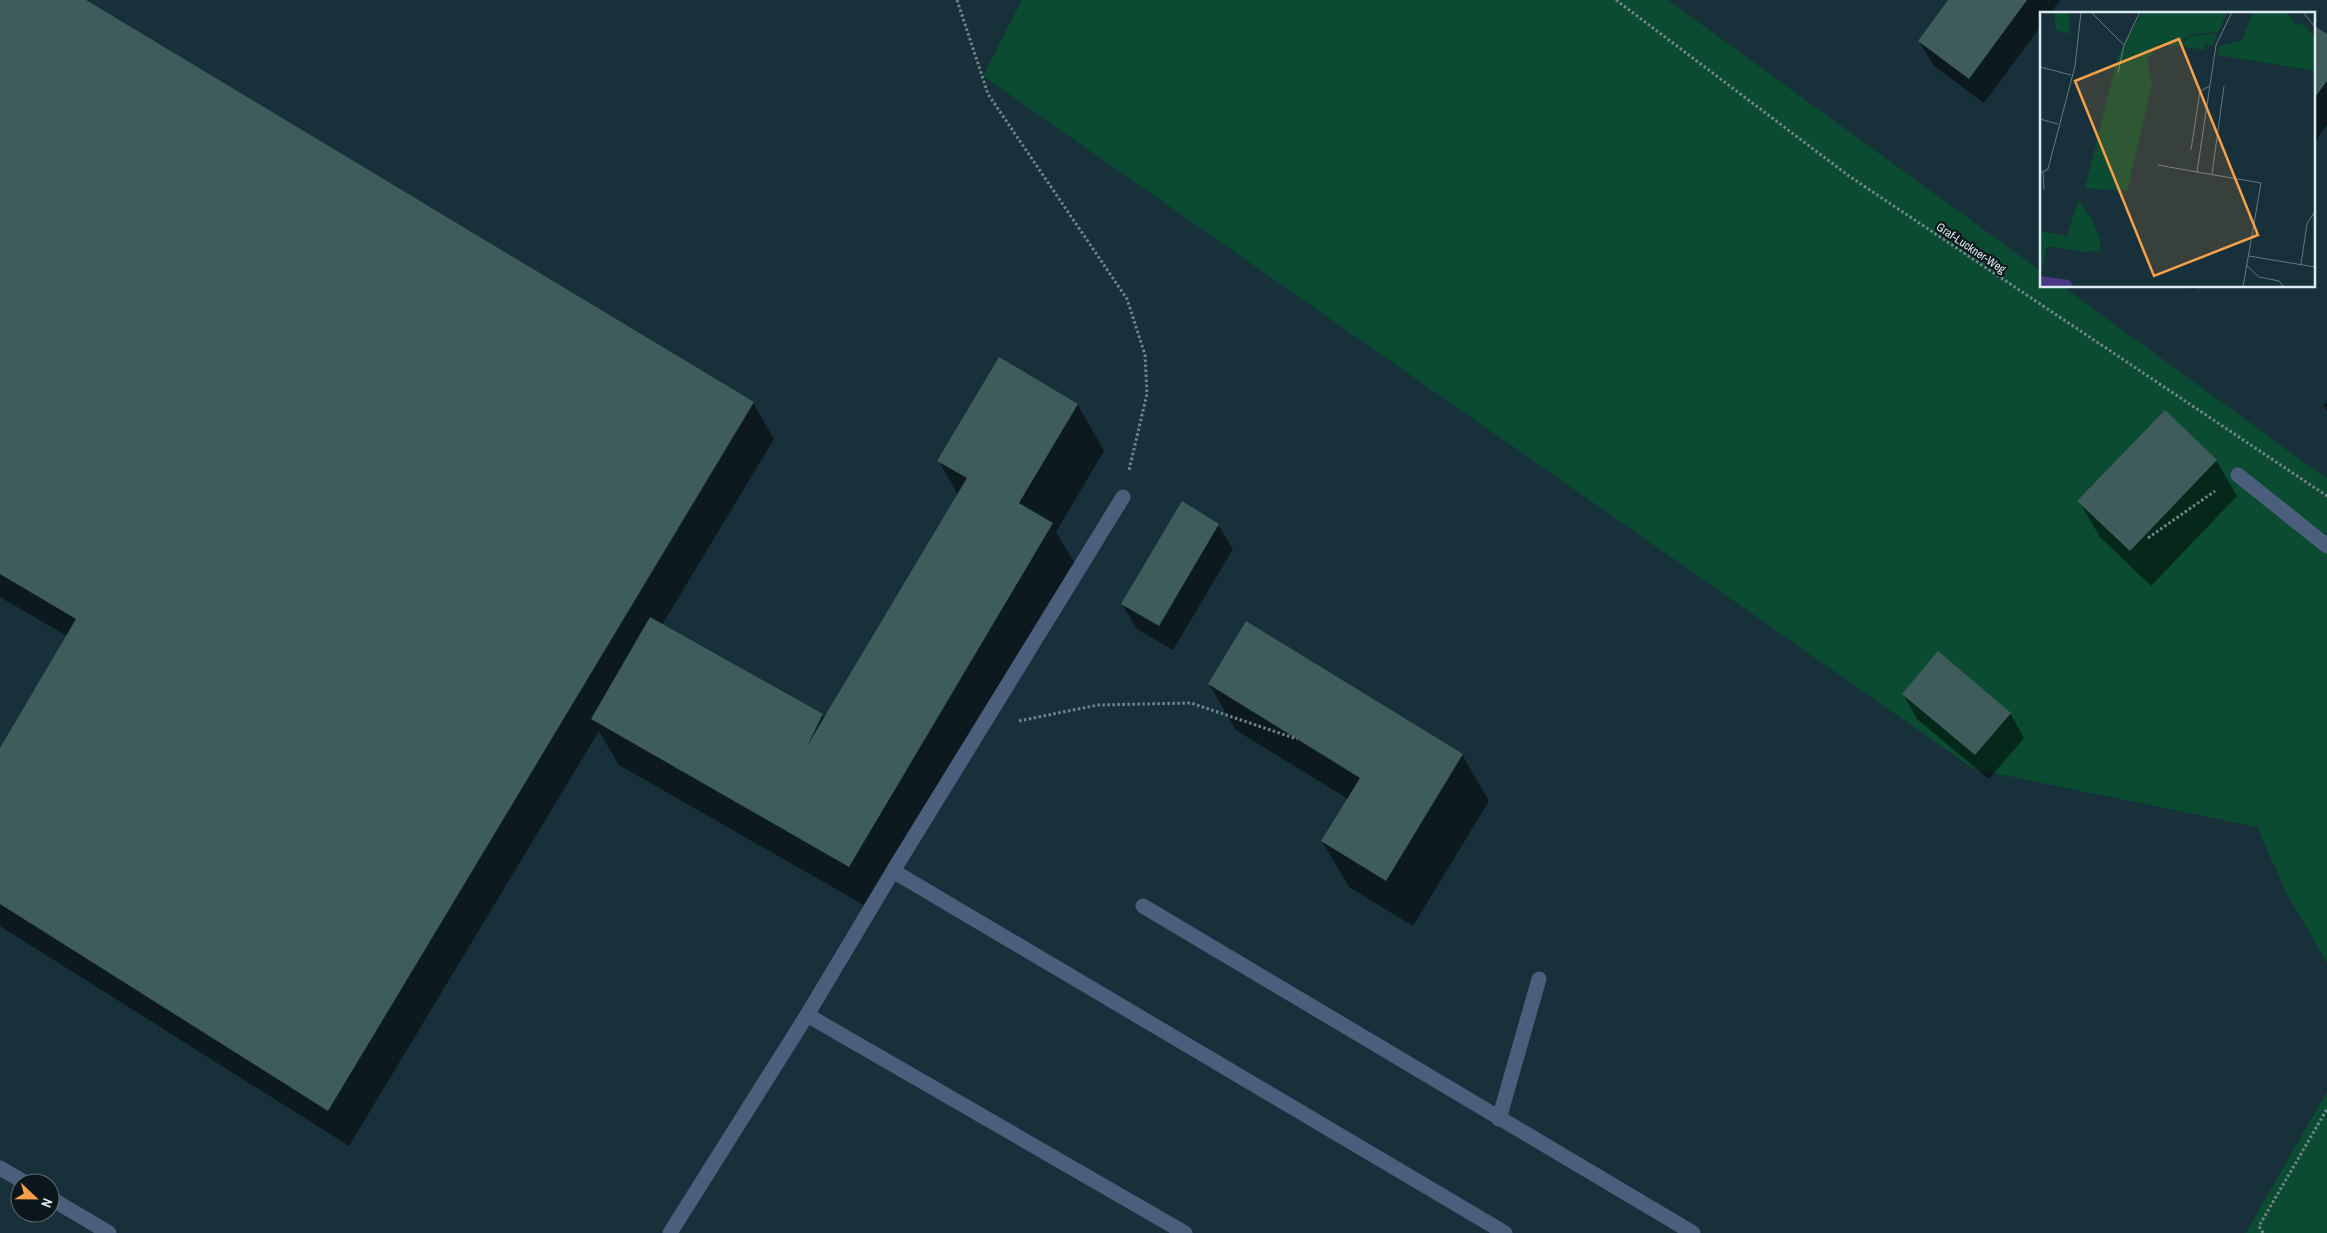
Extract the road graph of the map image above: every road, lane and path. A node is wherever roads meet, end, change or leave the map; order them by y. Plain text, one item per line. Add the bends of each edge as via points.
1 (957, 0) edge
2 (1616, 0) edge
3 (2238, 475) joint
4 (2327, 496) edge
5 (1123, 497) joint
6 (2148, 538) dead end
7 (2327, 546) edge
8 (980, 728) junction
9 (1297, 739) dead end
10 (893, 871) junction
11 (1143, 906) dead end
12 (1539, 979) dead end
13 (807, 1015) junction
14 (2327, 1109) edge
15 (1498, 1119) junction
16 (60, 1204) edge
17 (109, 1233) edge
18 (670, 1233) edge
19 (1185, 1233) edge
20 (1505, 1233) edge
21 (1693, 1233) edge
22 (2263, 1233) edge

1 - 5 path via 988,94 1127,299 1145,355 1147,394
2 - 4 path, Graf-Luckner-Weg via 1849,176
3 - 6 path
3 - 7 lane
5 - 8 lane
8 - 9 path via 1098,705 1191,703
8 - 10 lane
10 - 13 lane
10 - 20 lane
11 - 15 lane
12 - 15 lane
13 - 18 lane
13 - 19 lane
14 - 22 path via 2259,1226
15 - 21 lane
16 - 17 lane

